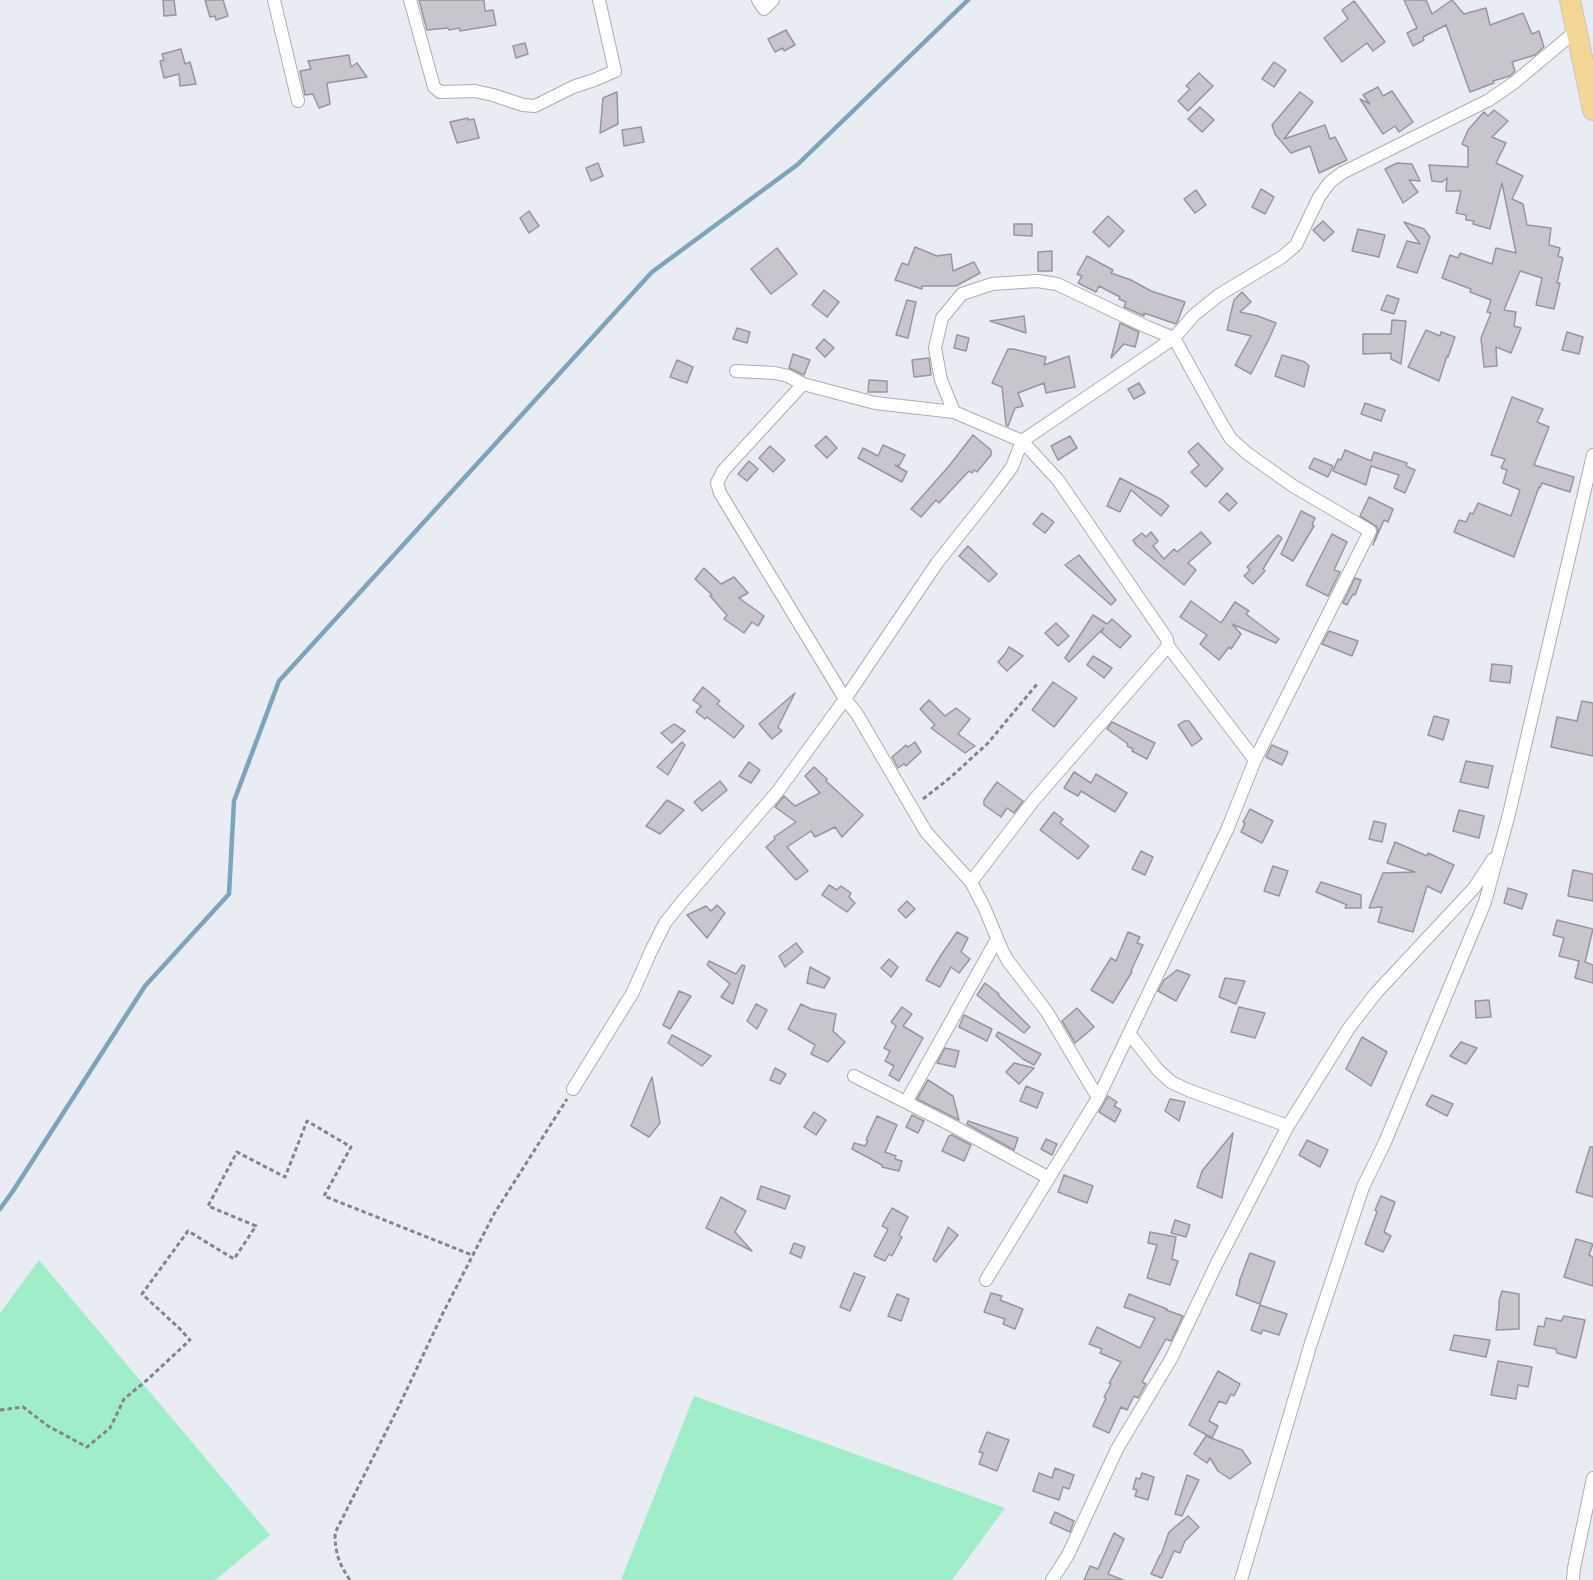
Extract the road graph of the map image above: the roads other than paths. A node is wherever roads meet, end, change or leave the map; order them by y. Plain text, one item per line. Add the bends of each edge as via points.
1 (274, 0) edge
2 (410, 0) edge
3 (599, 0) edge
4 (759, 0) edge
5 (773, 0) edge
6 (1570, 0) edge
7 (1577, 30) junction
8 (298, 101) dead end
9 (1593, 110) edge
10 (1174, 338) junction
11 (736, 370) dead end
12 (803, 384) junction
13 (954, 412) junction
14 (1022, 441) junction
15 (1593, 455) edge
16 (1168, 646) junction
17 (845, 699) junction
18 (1255, 760) junction
19 (1499, 851) junction
20 (971, 882) junction
21 (997, 939) junction
22 (1129, 1033) junction
23 (854, 1076) dead end
24 (573, 1089) road end
25 (1098, 1098) junction
26 (906, 1102) junction
27 (1288, 1126) junction
28 (1049, 1178) junction
29 (986, 1280) dead end
30 (1593, 1478) edge
31 (1052, 1580) edge
32 (1241, 1580) edge
33 (1573, 1580) edge

1 - 8 street
2 - 3 street via 434,87 440,92 475,91 535,106 615,71
4 - 5 street via 765,9
6 - 7 highway
7 - 9 highway
7 - 10 street via 1489,100 1330,182 1296,245 1219,295
10 - 13 street via 1057,284 992,284 962,294 942,318 935,348 941,380
10 - 14 street
10 - 18 street via 1231,439 1293,486 1370,531
11 - 12 street via 775,373
12 - 13 street via 875,403
12 - 17 street via 723,471 717,483 720,494
13 - 14 street
14 - 16 street via 1058,480 1167,639
14 - 17 street via 1012,467 937,563
15 - 19 street
16 - 18 street
16 - 20 street via 1034,800
17 - 20 street via 926,832
17 - 24 street via 778,791 665,924 633,992
18 - 22 street via 1227,830
19 - 27 street via 1474,888 1376,993 1349,1028
19 - 32 street via 1485,902 1363,1188 1311,1343
20 - 21 street
21 - 25 street via 1008,961 1047,1012
21 - 26 street
22 - 25 street
22 - 27 street via 1171,1082
23 - 26 street
25 - 28 street
26 - 28 street
27 - 31 street via 1171,1359 1117,1449
28 - 29 street
30 - 33 street

